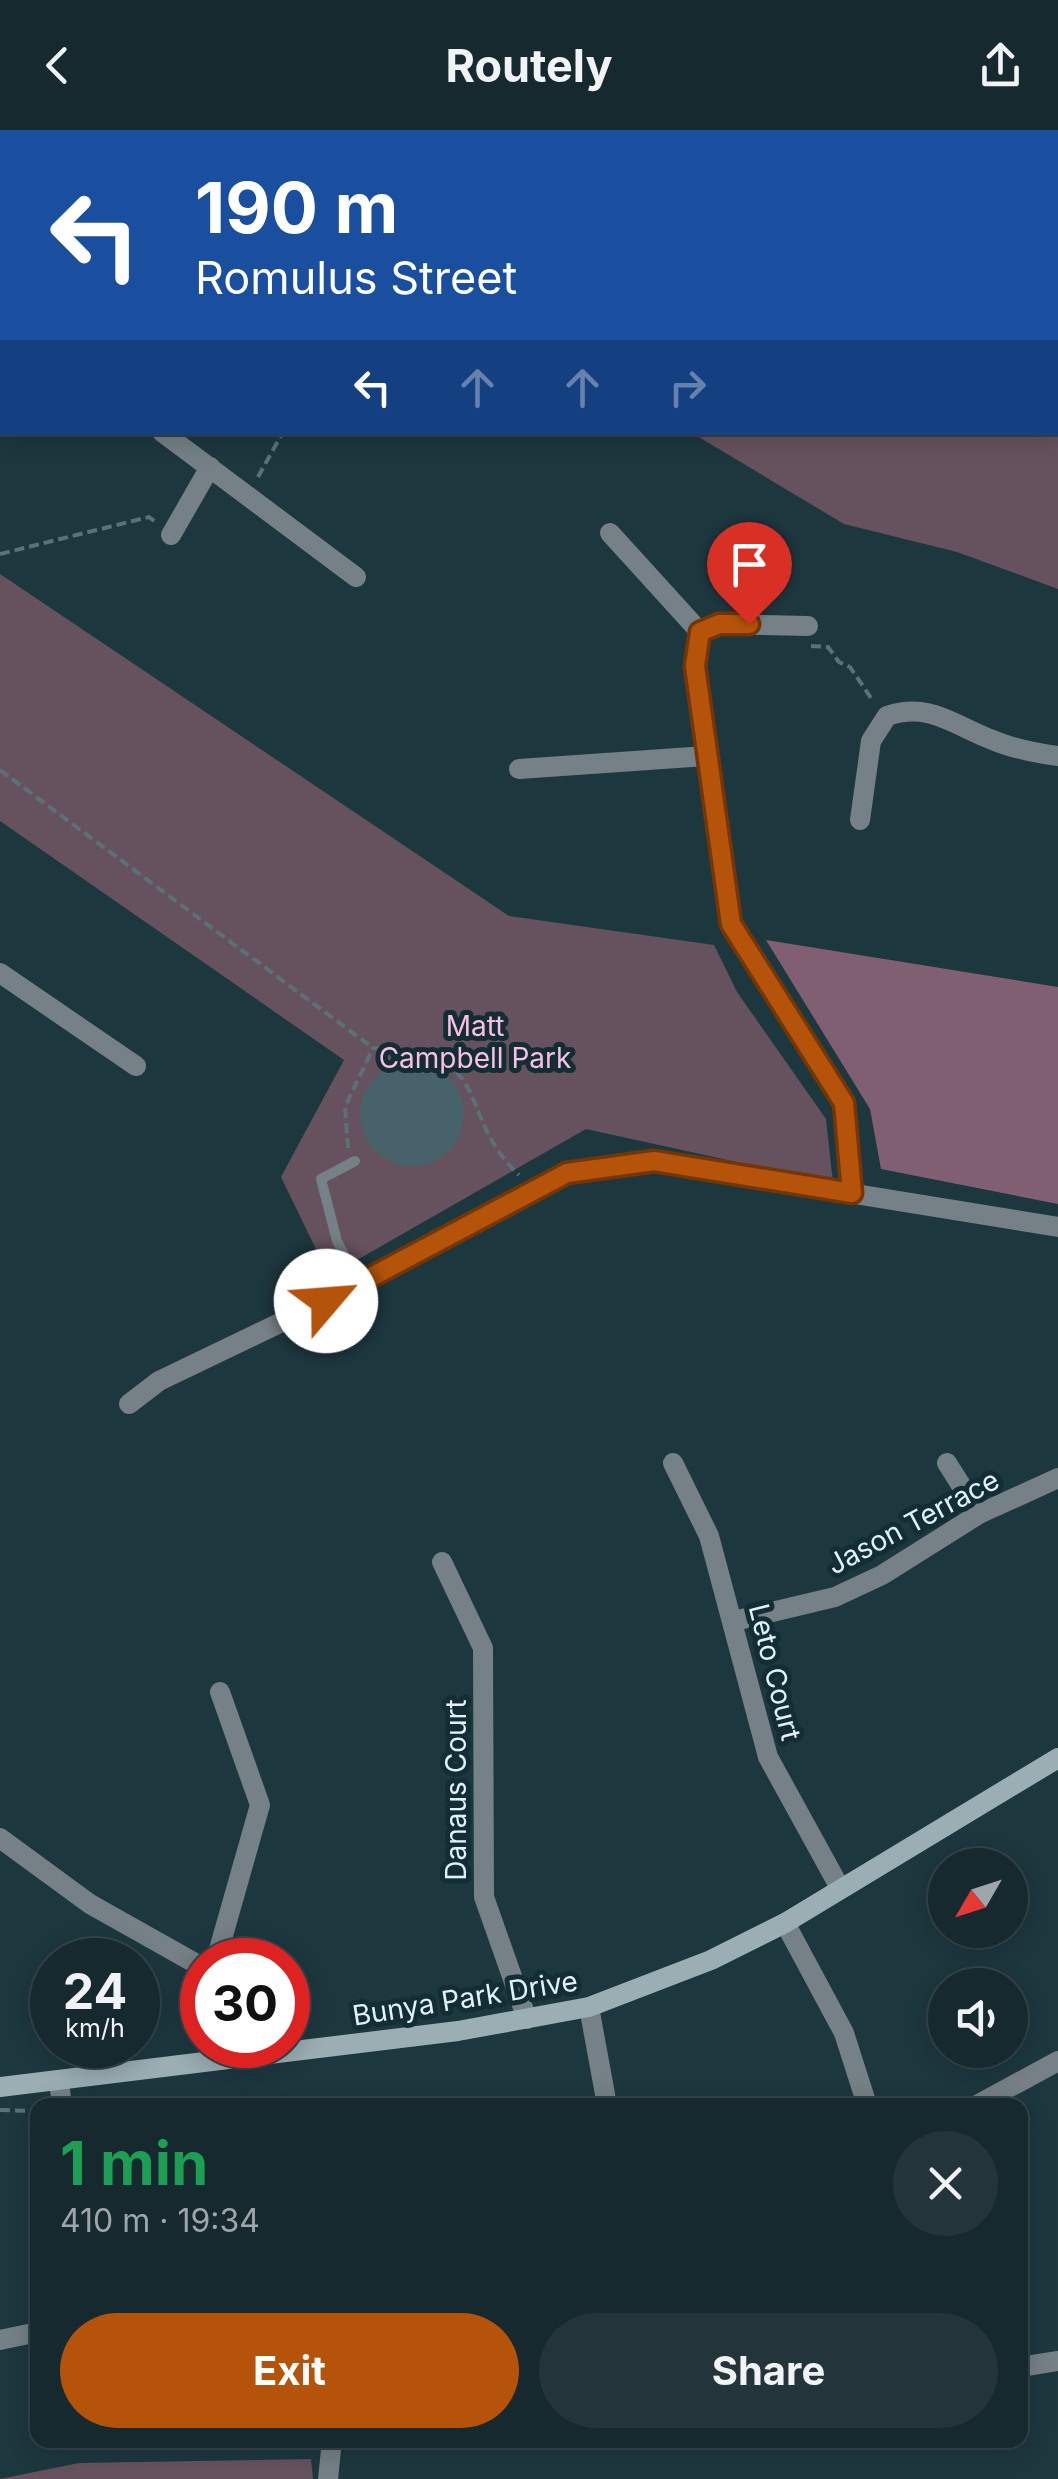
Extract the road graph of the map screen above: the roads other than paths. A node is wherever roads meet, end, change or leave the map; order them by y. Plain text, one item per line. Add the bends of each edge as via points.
1 (166, 435) edge
2 (210, 467) junction
3 (610, 533) dead end
4 (171, 535) road end
5 (356, 577) dead end
6 (808, 626) road end
7 (700, 632) junction
8 (706, 756) junction
9 (1058, 756) edge
10 (519, 769) dead end
11 (860, 820) dead end
12 (0, 973) edge
13 (136, 1066) dead end
14 (354, 1161) road end
15 (852, 1193) junction
16 (1058, 1227) edge
17 (359, 1285) junction
18 (130, 1404) dead end
19 (673, 1463) dead end
20 (947, 1463) dead end
21 (1058, 1478) edge
22 (978, 1514) junction
23 (442, 1562) dead end
24 (734, 1622) junction
25 (220, 1692) dead end
26 (1058, 1758) edge
27 (0, 1838) edge
28 (840, 1888) junction
29 (785, 1923) junction
30 (222, 1938) edge
31 (180, 1955) edge
32 (589, 2007) junction
33 (527, 2019) junction
34 (310, 2043) edge
35 (180, 2060) edge
36 (1058, 2061) edge
37 (58, 2083) junction
38 (0, 2087) edge
39 (61, 2098) edge
40 (606, 2098) edge
41 (866, 2098) edge
42 (990, 2098) edge
43 (30, 2334) edge
44 (0, 2340) edge
45 (1058, 2361) edge
46 (1028, 2366) edge
47 (331, 2448) edge
48 (328, 2479) edge

1 - 2 street
2 - 4 street
2 - 5 street
3 - 7 street
6 - 7 street via 719,624
7 - 8 street via 695,666
8 - 10 street
8 - 15 street via 731,924 844,1103
9 - 11 street via 1023,752 928,710 908,709 887,716 872,741
12 - 13 street
14 - 17 lane via 320,1179 336,1240
15 - 16 street
15 - 17 street via 654,1161 567,1173
17 - 18 street via 159,1381
19 - 24 street, Leto Court via 709,1536
20 - 22 street
21 - 22 street, Jason Terrace
22 - 24 street, Jason Terrace via 835,1597
23 - 33 street, Danaus Court via 483,1648 484,1897
24 - 28 street, Leto Court via 768,1757
25 - 30 street via 260,1805
26 - 28 street, Bunya Park Drive
27 - 31 street via 90,1904
28 - 29 street, Bunya Park Drive
29 - 32 street, Bunya Park Drive
29 - 41 street via 844,2032
32 - 33 street, Bunya Park Drive
32 - 40 street
33 - 34 street, Bunya Park Drive
35 - 37 street, Bunya Park Drive
36 - 42 street
37 - 38 street, Bunya Park Drive
37 - 39 street
43 - 44 street
45 - 46 street
47 - 48 street

